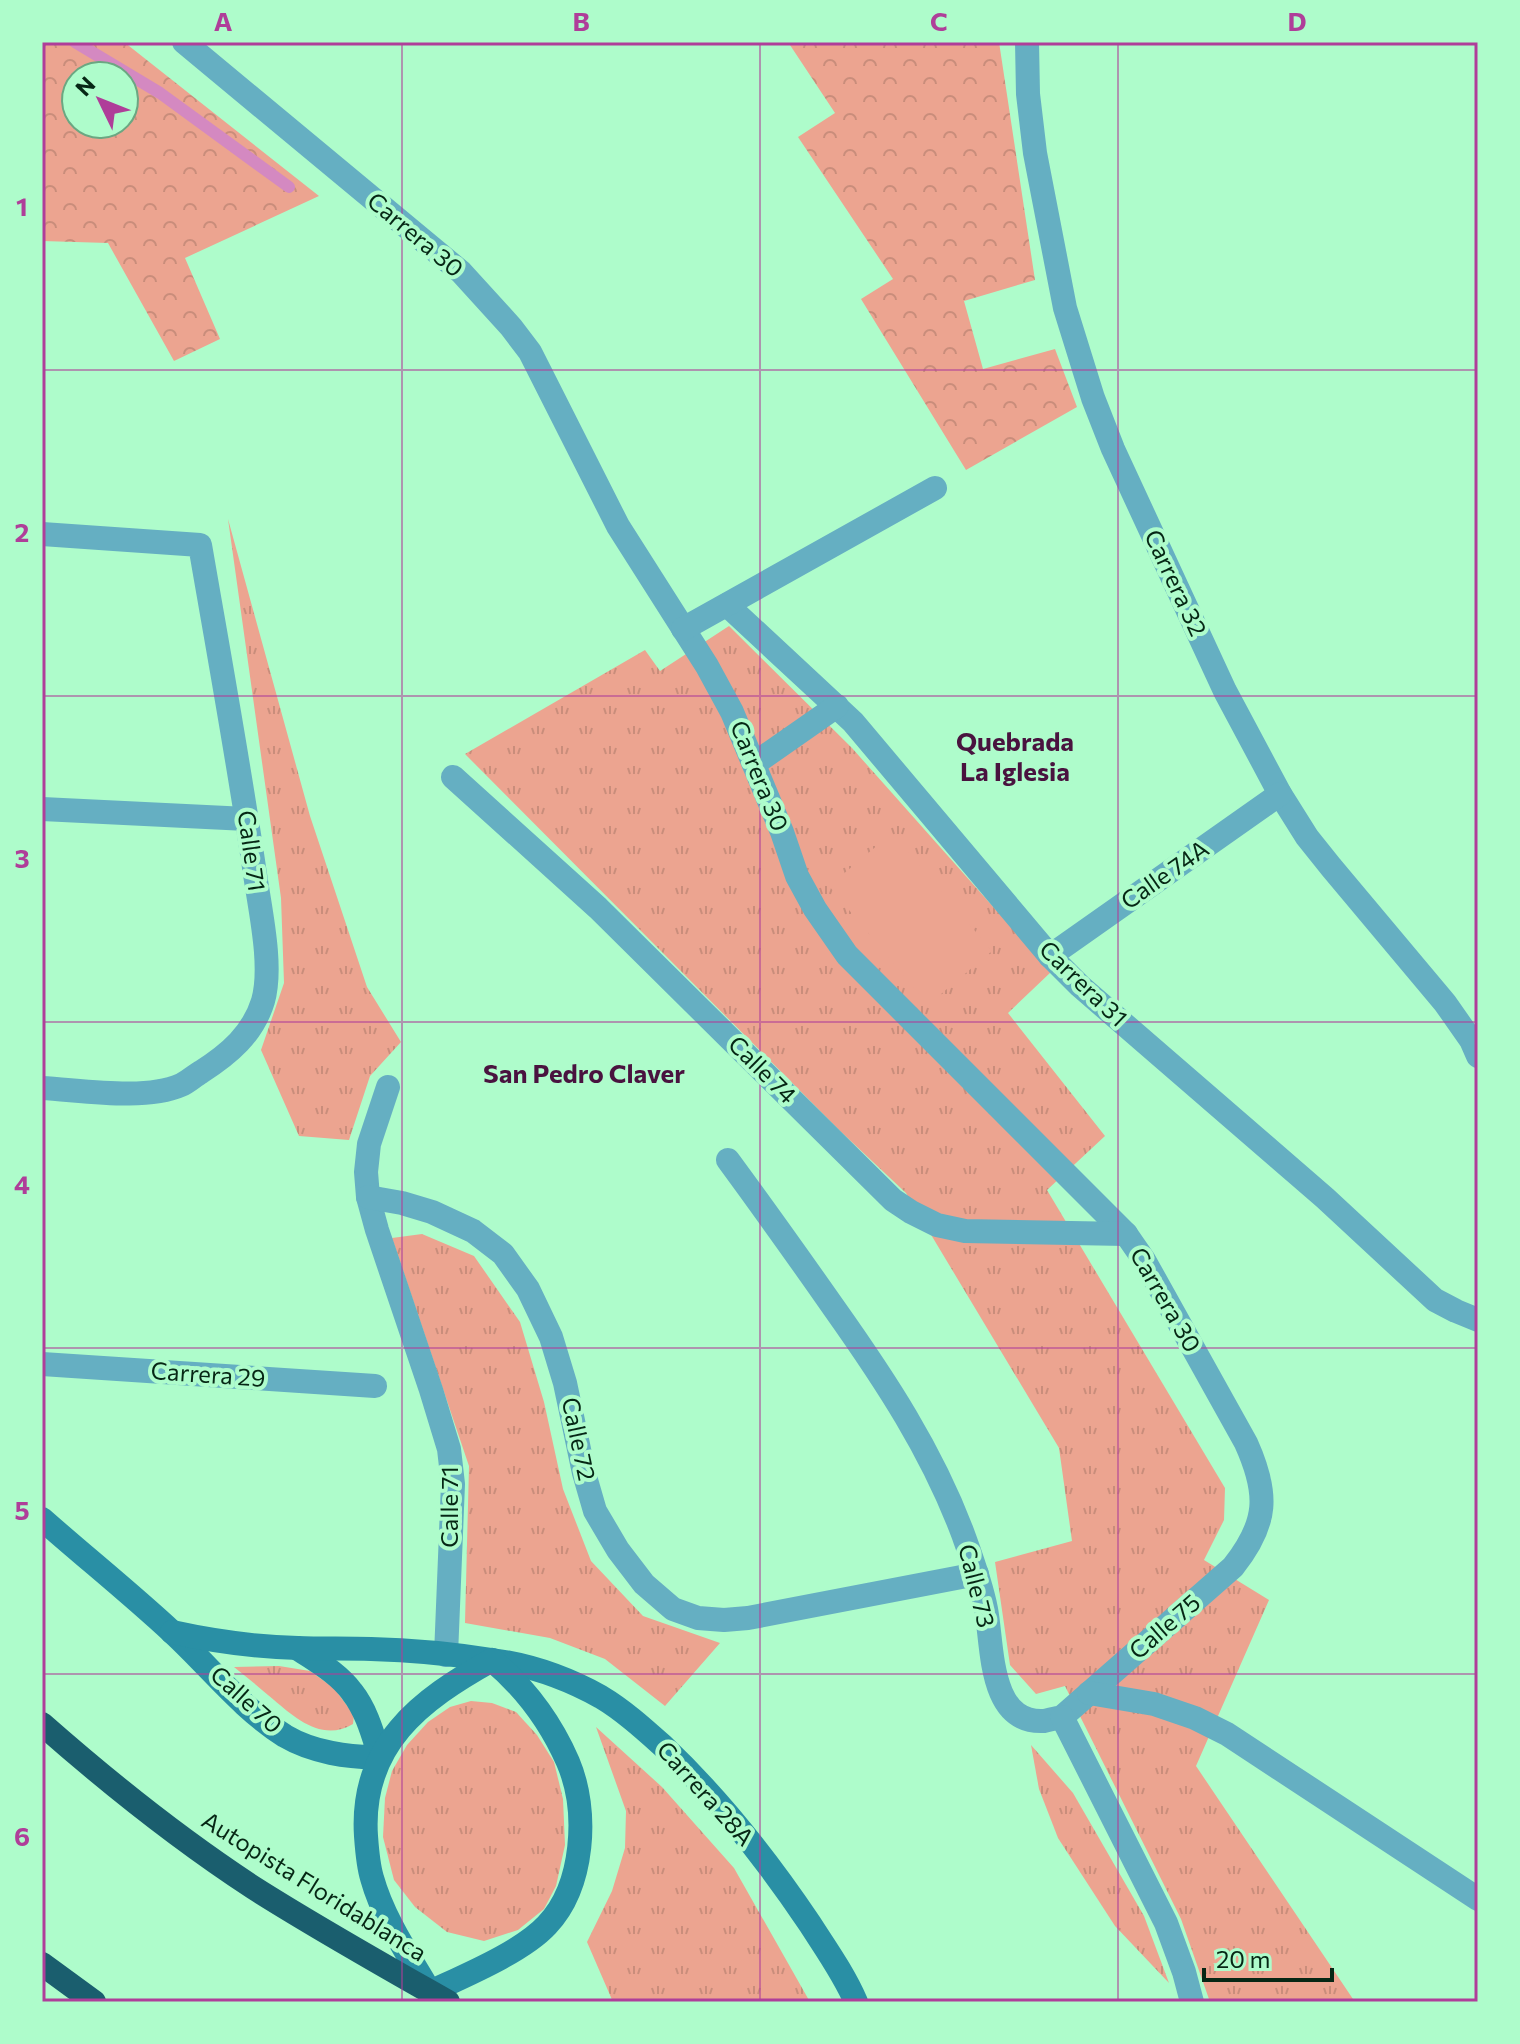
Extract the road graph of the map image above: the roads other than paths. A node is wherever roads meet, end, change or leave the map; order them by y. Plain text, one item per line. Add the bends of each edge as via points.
1 (1027, 42) edge
2 (199, 47) edge
3 (935, 488) dead end
4 (42, 534) edge
5 (727, 605) junction
6 (683, 629) junction
7 (837, 706) junction
8 (754, 764) junction
9 (453, 777) dead end
10 (1280, 794) junction
11 (42, 809) edge
12 (247, 819) junction
13 (1050, 956) junction
14 (1478, 1056) edge
15 (388, 1087) dead end
16 (42, 1088) edge
17 (728, 1160) dead end
18 (368, 1197) junction
19 (1126, 1234) junction
20 (1478, 1320) edge
21 (42, 1364) edge
22 (375, 1386) dead end
23 (42, 1519) edge
24 (1257, 1528) joint
25 (977, 1574) junction
26 (172, 1632) junction
27 (297, 1648) junction
28 (446, 1655) junction
29 (492, 1660) junction
30 (1089, 1693) junction
31 (1062, 1717) junction
32 (42, 1724) edge
33 (380, 1757) junction
34 (1478, 1899) edge
35 (42, 1964) edge
36 (439, 1997) edge
37 (94, 2002) edge
38 (856, 2002) edge
39 (1192, 2002) edge

1 - 10 street, Carrera 32 via 1035,153 1065,308 1093,398 1225,691
2 - 6 street, Carrera 30 via 461,272 511,327 530,352 618,526
3 - 5 street
4 - 12 street, Calle 71 via 200,545
5 - 6 street
5 - 7 street, Carrera 31
6 - 8 street, Carrera 30 via 732,712
7 - 8 street
7 - 13 street, Carrera 31
8 - 19 street, Carrera 30 via 797,876 847,955
9 - 19 street, Calle 74 via 598,908 893,1200 937,1225 965,1231
10 - 13 street, Calle 74A
10 - 14 street, Carrera 32 via 1307,837 1445,1003
11 - 12 street
12 - 16 street, Calle 71 via 267,984 254,1023 240,1042 180,1086 144,1094
13 - 20 street, Carrera 31 via 1414,1283 1435,1300
15 - 18 street, Calle 71 via 369,1144
17 - 25 street, Calle 73 via 904,1411 955,1514
18 - 25 street, Calle 72 via 432,1212 473,1231 503,1254 528,1289 551,1337 595,1511 644,1584 673,1609 698,1618 748,1618
18 - 28 street, Calle 71 via 449,1449 453,1484
19 - 24 street, Carrera 30 via 1246,1443 1263,1493
21 - 22 street, Carrera 29
23 - 26 street, Calle 70
24 - 30 street, Calle 75 via 1233,1567
25 - 31 street, Calle 73 via 999,1689 1028,1719
26 - 27 street, Calle 70
26 - 33 street, Calle 70 via 287,1737 345,1755
27 - 28 street, Calle 70
27 - 33 street, Calle 70 via 354,1693
28 - 29 street, Calle 70
29 - 33 street via 435,1695 404,1723
29 - 36 street via 533,1702 569,1764 581,1829 579,1855 564,1900 547,1925
29 - 38 street, Carrera 28A via 566,1679 603,1699 691,1773 786,1889
30 - 31 street, Calle 75
30 - 34 street via 1154,1704 1227,1734
31 - 39 street via 1166,1923
32 - 36 highway, Autopista Floridablanca via 206,1855
33 - 36 street via 365,1810 372,1878 391,1922
35 - 37 highway

